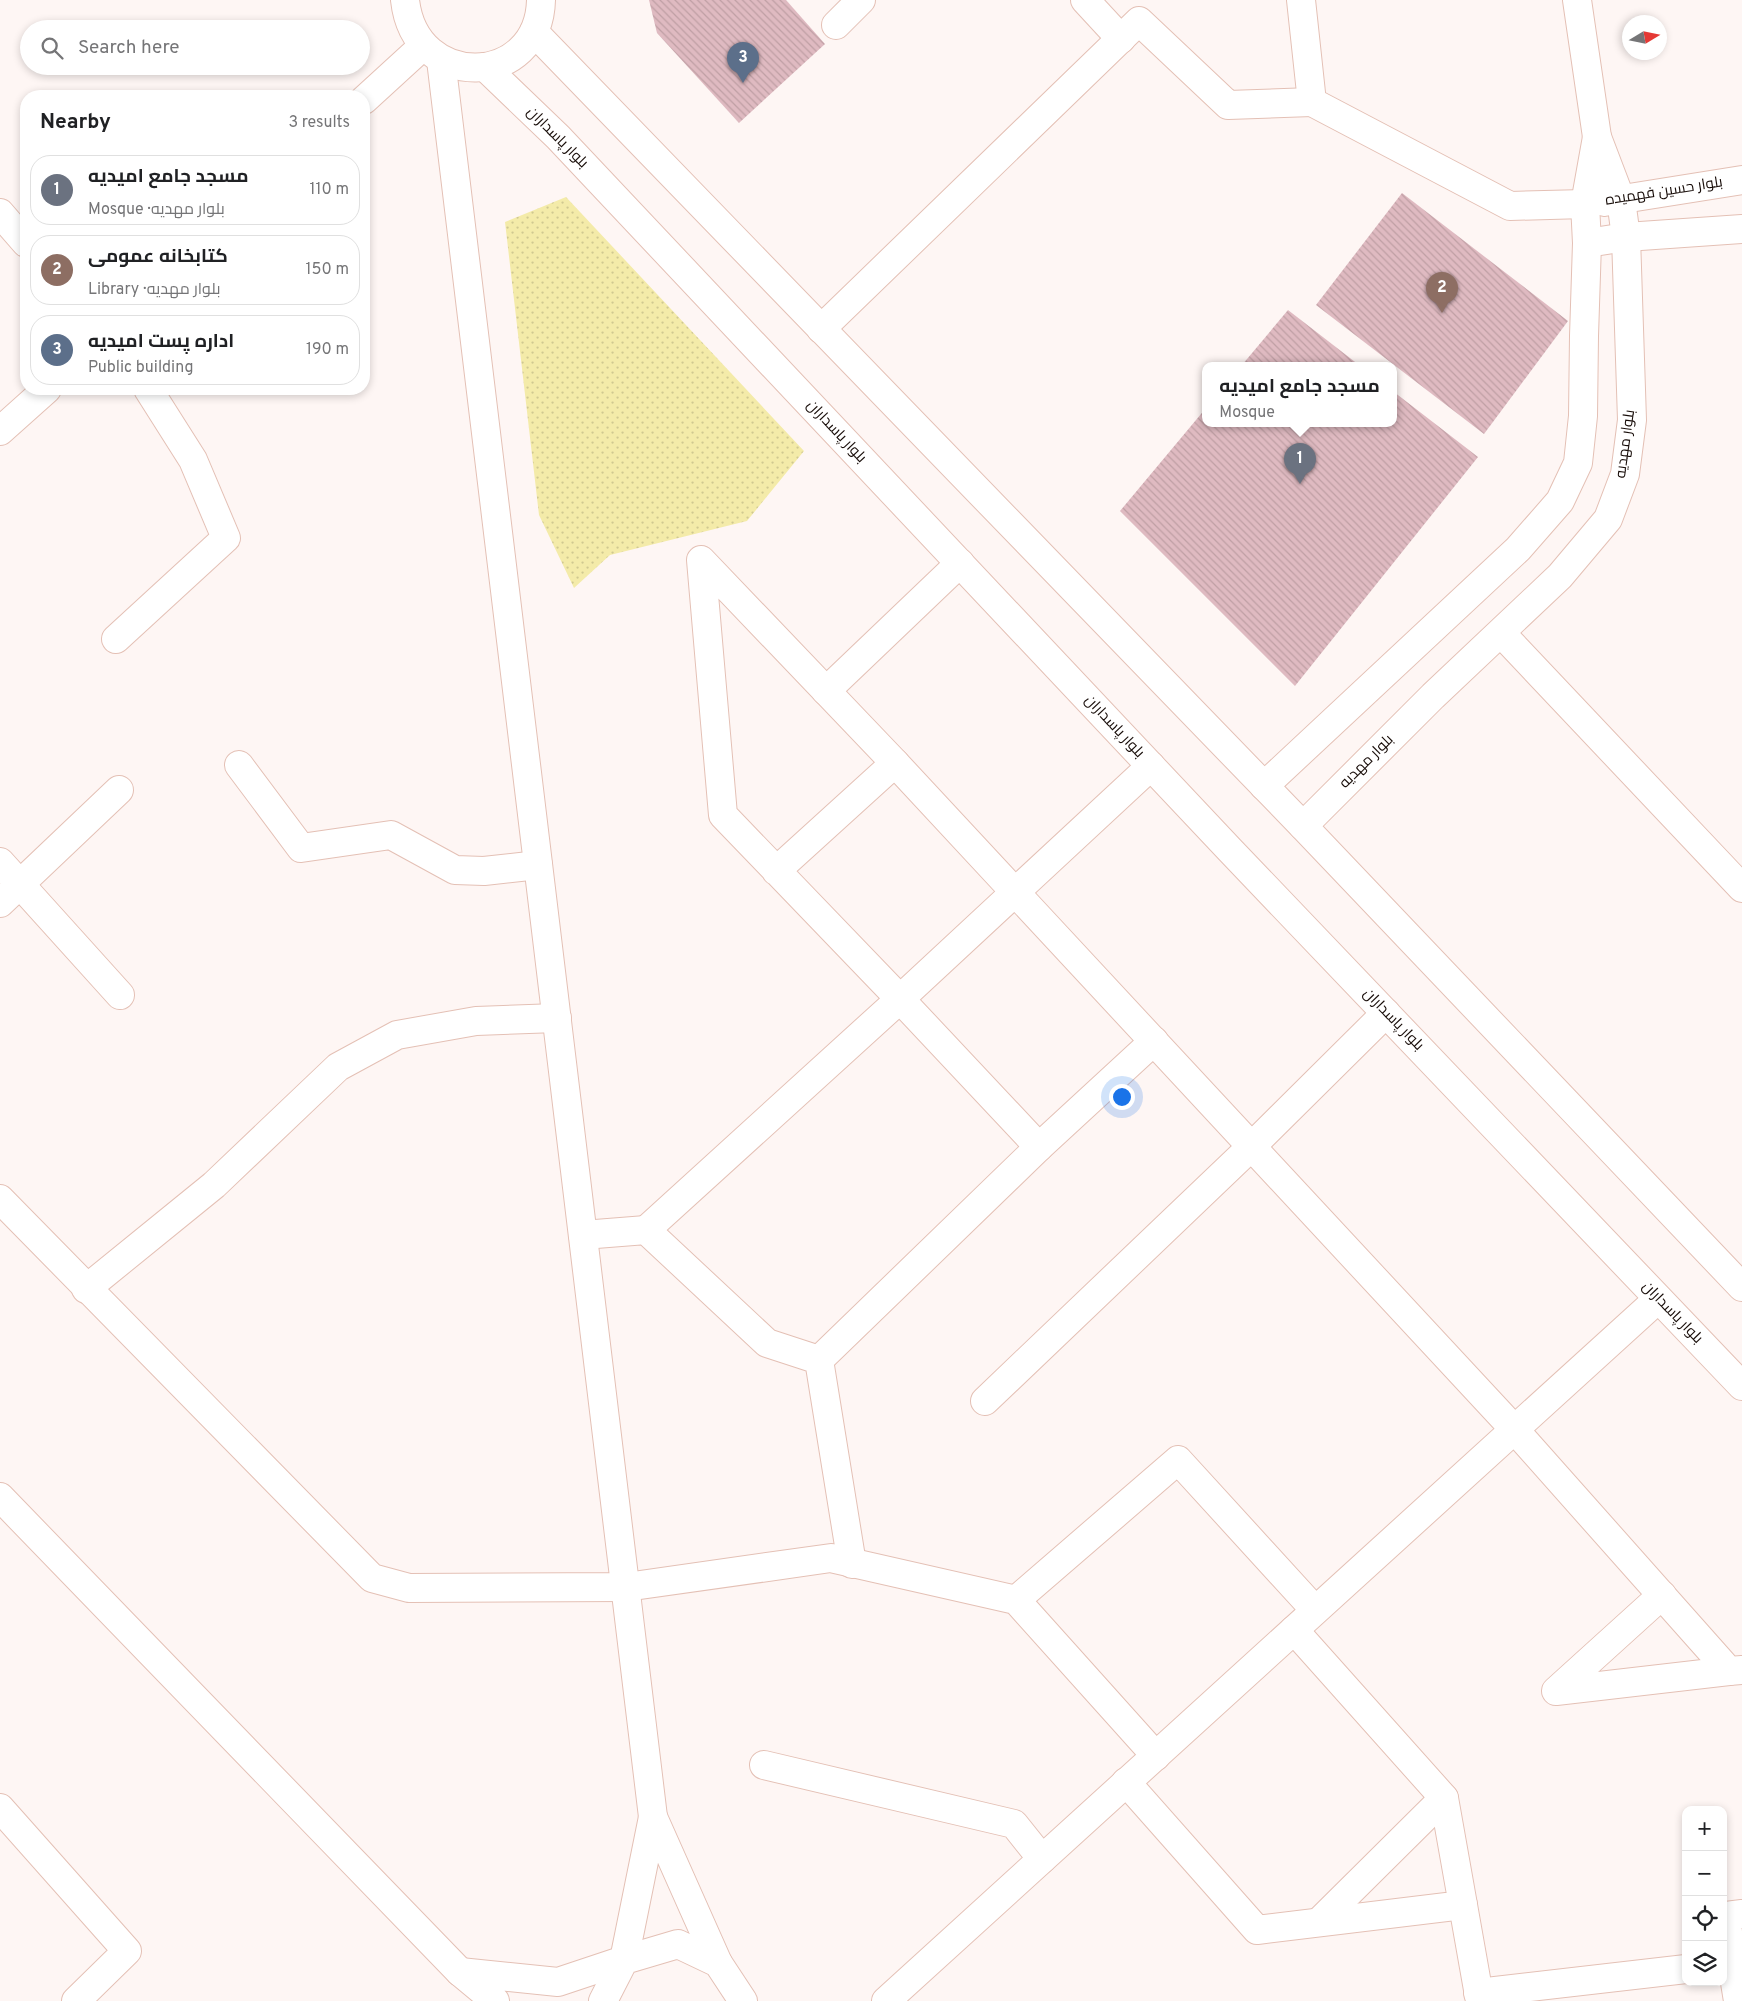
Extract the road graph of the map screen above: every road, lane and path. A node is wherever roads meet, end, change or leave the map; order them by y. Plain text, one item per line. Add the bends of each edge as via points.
1 (405, 0) edge
2 (541, 0) edge
3 (861, 0) edge
4 (1086, 0) edge
5 (1301, 0) edge
6 (1577, 0) edge
7 (836, 25) dead end
8 (534, 32) junction
9 (1121, 39) junction
10 (432, 53) junction
11 (485, 67) junction
12 (370, 96) edge
13 (1312, 102) junction
14 (1598, 138) junction
15 (1742, 180) edge
16 (1621, 200) junction
17 (1585, 204) junction
18 (0, 213) edge
19 (1742, 229) edge
20 (20, 237) edge
21 (1626, 237) junction
22 (1588, 243) junction
23 (821, 329) junction
24 (39, 395) edge
25 (152, 395) edge
26 (0, 431) edge
27 (960, 563) junction
28 (1501, 633) junction
29 (116, 639) dead end
30 (826, 691) junction
31 (895, 763) junction
32 (239, 765) dead end
33 (1151, 766) junction
34 (1264, 786) junction
35 (119, 790) dead end
36 (1303, 826) junction
37 (0, 862) edge
38 (538, 865) junction
39 (776, 871) junction
40 (21, 883) junction
41 (1742, 888) edge
42 (1014, 891) junction
43 (0, 903) edge
44 (120, 995) dead end
45 (900, 999) junction
46 (1386, 1013) junction
47 (557, 1018) junction
48 (1154, 1041) junction
49 (1252, 1146) junction
50 (1039, 1147) junction
51 (0, 1199) edge
52 (646, 1230) junction
53 (583, 1235) junction
54 (1742, 1287) edge
55 (86, 1289) junction
56 (1658, 1298) junction
57 (819, 1360) junction
58 (1742, 1386) edge
59 (985, 1401) dead end
60 (1514, 1429) junction
61 (0, 1497) edge
62 (852, 1564) junction
63 (626, 1587) junction
64 (1662, 1595) junction
65 (1016, 1600) junction
66 (1315, 1610) junction
67 (1294, 1630) junction
68 (1736, 1670) edge
69 (1156, 1756) junction
70 (764, 1765) dead end
71 (1126, 1782) junction
72 (1444, 1798) junction
73 (0, 1808) edge
74 (653, 1817) junction
75 (1042, 1859) junction
76 (1463, 1905) junction
77 (1742, 1914) edge
78 (1318, 1922) junction
79 (624, 1960) junction
80 (718, 1963) junction
81 (1728, 1964) edge
82 (1682, 1970) edge
83 (460, 1972) junction
84 (1479, 1997) edge
85 (76, 2001) edge
86 (495, 2001) edge
87 (603, 2001) edge
88 (743, 2001) edge
89 (886, 2001) edge
90 (1738, 2001) edge

1 - 10 street via 406,16 413,32
2 - 8 street via 541,12
3 - 7 street
4 - 9 street
5 - 13 street
6 - 14 street, بلوار مهدیه
8 - 11 street via 521,49 505,60
8 - 23 street
9 - 13 street via 1139,21 1228,105
9 - 23 street
10 - 11 street via 463,67
10 - 12 street
10 - 38 street
11 - 27 street, بلوار پاسداران via 558,137
13 - 17 street, بلوار حسین فهمیده via 1510,206
14 - 16 street, بلوار مهدیه
14 - 17 street
15 - 16 street, بلوار حسین فهمیده
16 - 17 street, بلوار حسین فهمیده
16 - 21 street, بلوار مهدیه
17 - 22 street
18 - 20 street
19 - 21 street
21 - 22 street
21 - 28 street, بلوار مهدیه via 1632,420 1625,474 1608,519 1560,576
22 - 34 street via 1583,416 1578,463 1560,501 1518,549
23 - 34 street
24 - 26 street
25 - 29 street via 193,460 226,538
27 - 30 street
27 - 33 street, بلوار پاسداران
28 - 36 street, بلوار مهدیه
28 - 41 street
30 - 31 street
30 - 39 street via 700,560 723,815
31 - 39 street
31 - 42 street
32 - 38 street via 301,848 391,835 455,870 484,871
33 - 42 street
33 - 46 street, بلوار پاسداران
34 - 36 street
35 - 40 street
36 - 54 street
37 - 40 street
38 - 47 street
39 - 45 street
40 - 43 street
40 - 44 street
42 - 45 street
42 - 48 street
45 - 50 street
45 - 52 street
46 - 49 street
46 - 56 street, بلوار پاسداران
47 - 53 street
47 - 55 street via 476,1021 397,1035 338,1068 214,1185
48 - 49 street
48 - 50 street
49 - 59 street
49 - 60 street
50 - 57 street
51 - 55 street
52 - 53 street
52 - 57 street via 767,1344
53 - 63 street
55 - 63 street via 372,1578 409,1588
56 - 58 street, بلوار پاسداران
56 - 60 street
57 - 62 street
60 - 64 street
60 - 66 street
61 - 83 street
62 - 63 street via 831,1558
62 - 65 street
63 - 74 street
64 - 68 street
64 - 68 street via 1556,1691
65 - 66 street via 1178,1460
65 - 69 street
66 - 67 street
67 - 69 street
67 - 72 street
69 - 71 street
70 - 75 street via 1014,1824
71 - 75 street
71 - 78 street via 1258,1930
72 - 76 street
72 - 78 street
73 - 85 street via 127,1952
74 - 79 street
74 - 80 street
75 - 89 street
76 - 78 street
76 - 84 street
77 - 81 street via 1726,1916
79 - 80 street via 678,1944
79 - 83 street via 558,1982
79 - 87 street
80 - 88 street
81 - 90 street
82 - 84 street
83 - 86 street

